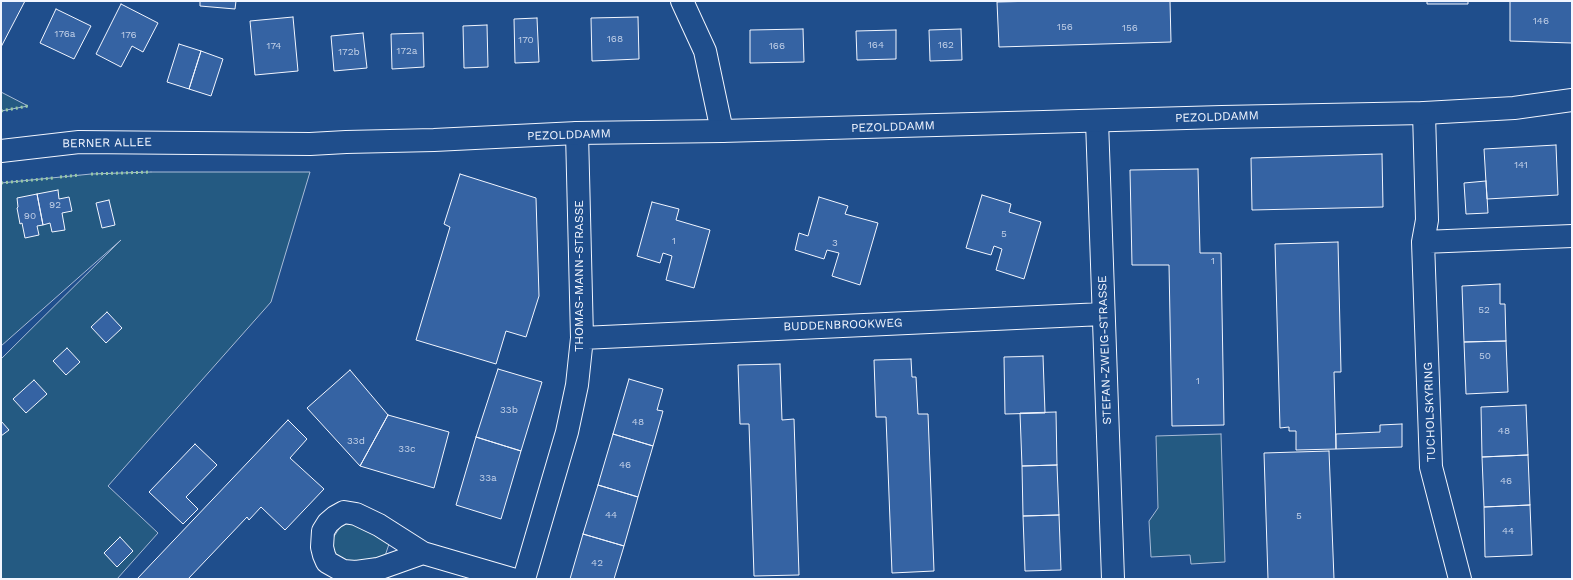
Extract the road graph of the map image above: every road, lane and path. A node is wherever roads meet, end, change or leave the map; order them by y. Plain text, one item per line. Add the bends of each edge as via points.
1 (682, 1) edge
2 (1572, 100) edge
3 (1424, 113) junction
4 (1097, 121) junction
5 (722, 131) junction
6 (577, 133) junction
7 (214, 142) joint
8 (1, 151) edge
9 (1572, 236) edge
10 (1423, 242) junction
11 (1103, 314) junction
12 (582, 338) junction
13 (423, 553) dead end
14 (512, 579) edge
15 (524, 579) edge
16 (1113, 579) edge
17 (1460, 579) edge

1 - 5 street via 705,51
2 - 3 street, PEZOLDDAMM via 1514,108
3 - 4 street, PEZOLDDAMM
3 - 10 street, TUCHOLSKYRING via 1427,220
4 - 5 street, PEZOLDDAMM
4 - 11 street, STEFAN-ZWEIG-STRASSE
5 - 6 street, PEZOLDDAMM
6 - 7 street, PEZOLDDAMM via 310,144
6 - 12 street, THOMAS-MANN-STRASSE
7 - 8 street, BERNER ALLEE via 79,142
9 - 10 street
10 - 17 street, TUCHOLSKYRING via 1431,467
11 - 12 street, BUDDENBROOKWEG
11 - 16 street, STEFAN-ZWEIG-STRASSE
12 - 15 street, THOMAS-MANN-STRASSE via 577,385 567,432
13 - 14 street

